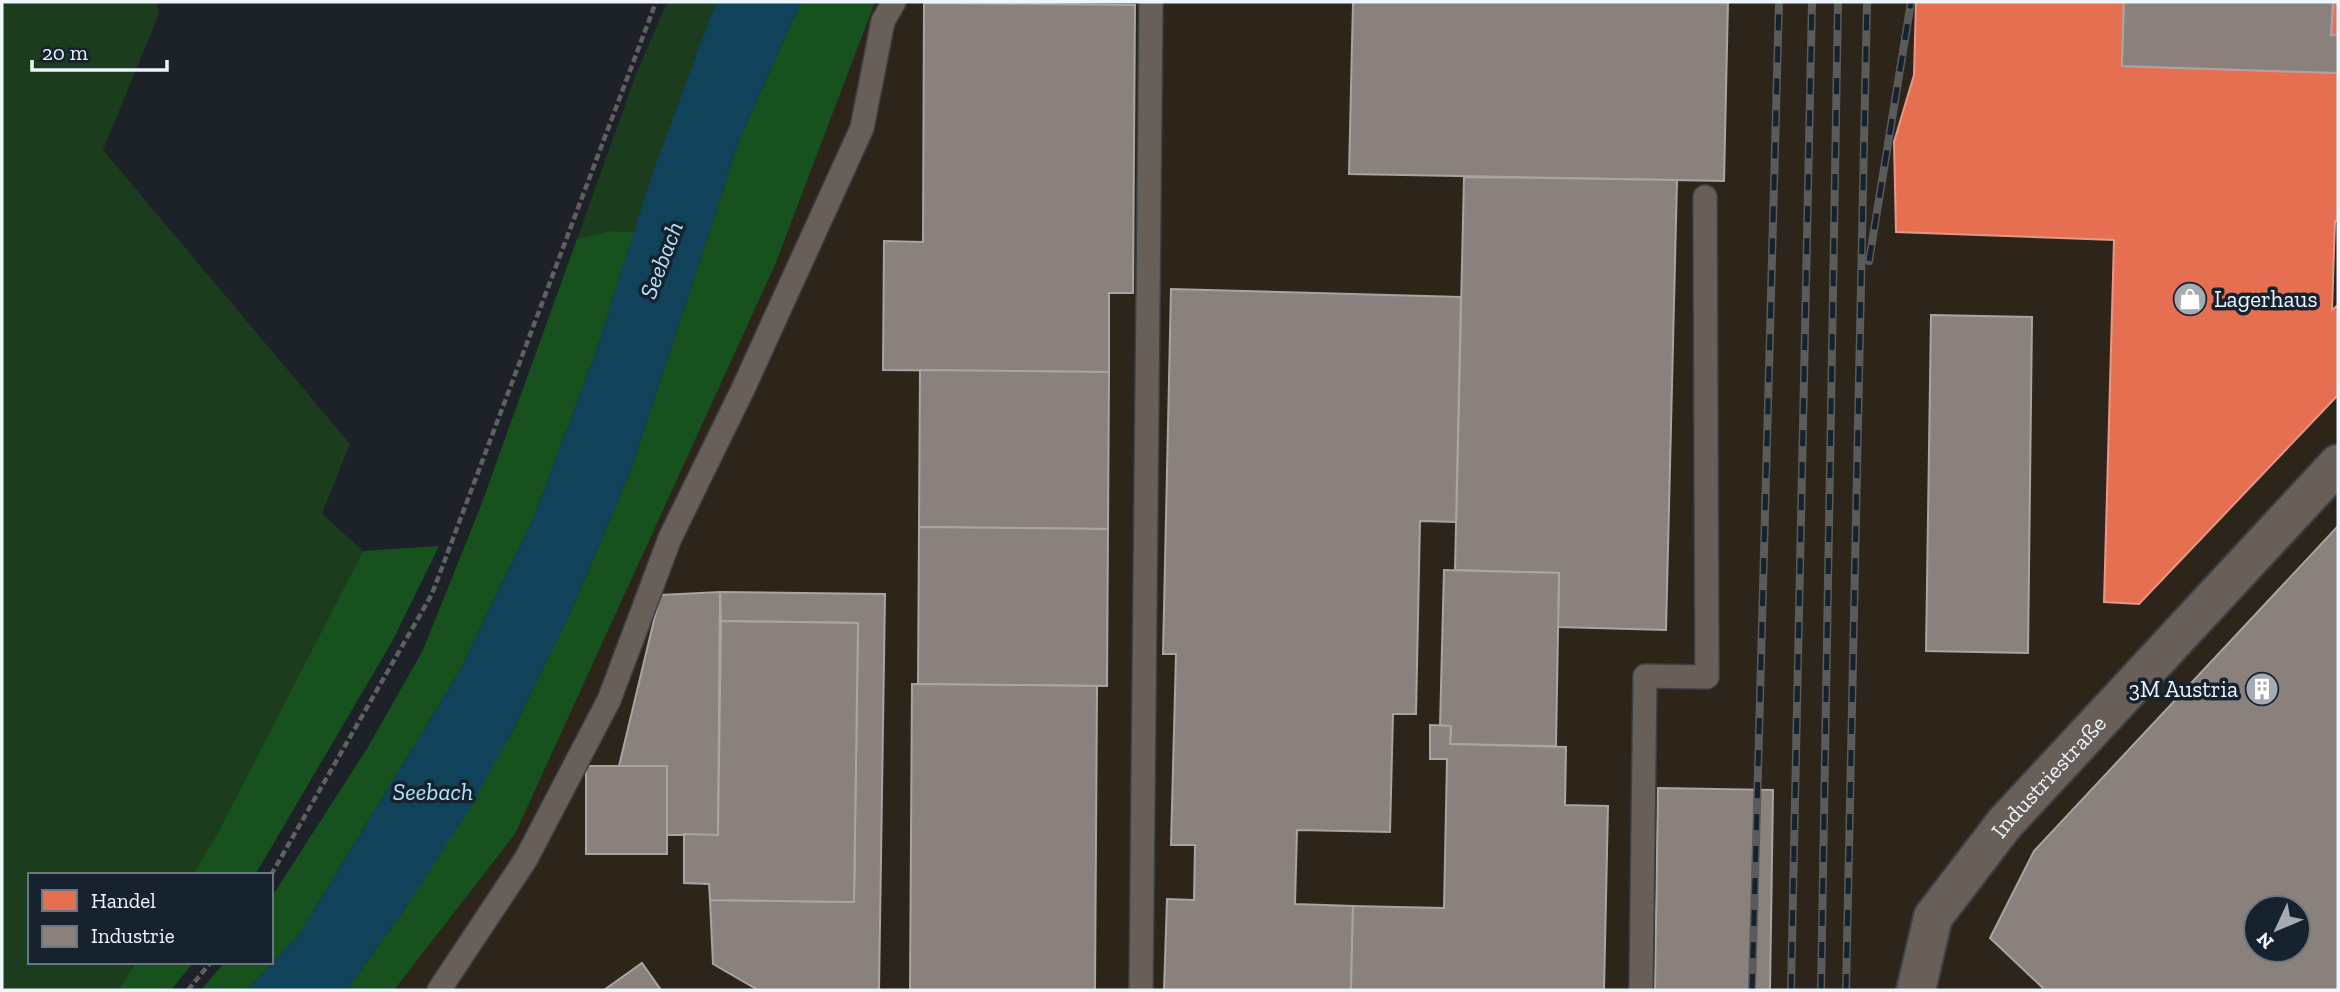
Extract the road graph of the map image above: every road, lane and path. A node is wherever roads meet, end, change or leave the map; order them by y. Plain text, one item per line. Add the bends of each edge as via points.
1 (656, 2) edge
2 (894, 2) edge
3 (1152, 2) edge
4 (1705, 197) dead end
5 (2338, 464) edge
6 (272, 873) edge
7 (209, 964) edge
8 (188, 990) edge
9 (439, 990) edge
10 (1141, 990) edge
11 (1641, 990) edge
12 (1916, 990) edge

1 - 6 path via 432,594
2 - 9 lane via 883,21 862,128 670,538 609,700 526,859
3 - 10 lane
4 - 11 lane via 1707,677 1645,676
5 - 12 street, Industriestraße via 2005,822 1933,917
7 - 8 path

